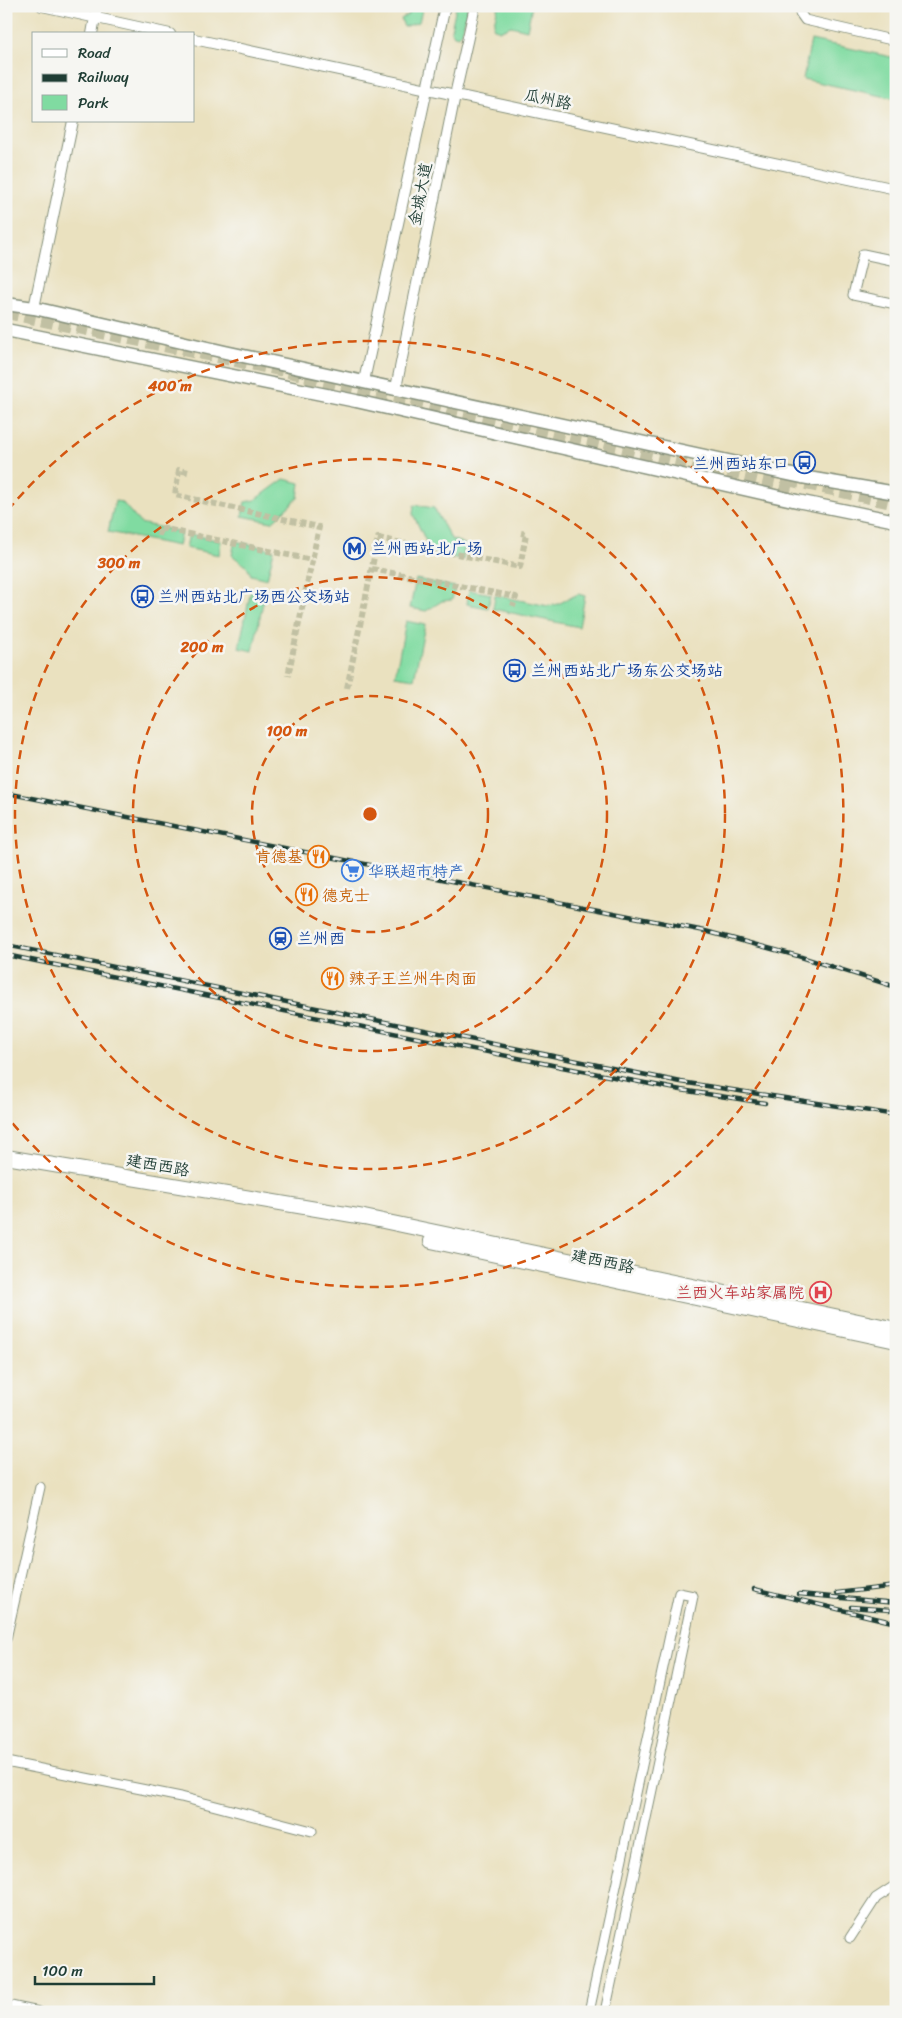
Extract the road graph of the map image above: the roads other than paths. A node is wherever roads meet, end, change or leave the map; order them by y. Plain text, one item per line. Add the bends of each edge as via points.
1 (42, 6) edge
2 (97, 6) edge
3 (445, 6) edge
4 (475, 6) edge
5 (800, 6) edge
6 (95, 18) junction
7 (92, 32) edge
8 (161, 32) edge
9 (195, 39) edge
10 (896, 41) edge
11 (426, 89) junction
12 (455, 95) junction
13 (73, 122) edge
14 (896, 189) edge
15 (896, 262) edge
16 (6, 304) edge
17 (896, 304) edge
18 (34, 308) junction
19 (6, 330) edge
20 (364, 381) junction
21 (396, 388) junction
22 (896, 493) edge
23 (896, 520) edge
24 (6, 1157) edge
25 (305, 1208) junction
26 (896, 1329) edge
27 (896, 1341) edge
28 (40, 1487) dead end
29 (6, 1639) edge
30 (6, 1762) edge
31 (637, 1784) junction
32 (652, 1787) junction
33 (312, 1831) dead end
34 (896, 1885) edge
35 (850, 1938) dead end
36 (6, 2005) edge
37 (38, 2012) edge
38 (589, 2012) edge
39 (605, 2012) edge

1 - 6 street
2 - 6 street
3 - 11 street, 金城大道
4 - 12 street, 金城大道
5 - 10 street via 805,20
6 - 7 street
6 - 8 street
9 - 11 street, 瓜州路
11 - 12 street, 瓜州路
11 - 20 street, 金城大道
12 - 14 street, 瓜州路
12 - 21 street, 金城大道
13 - 18 street
15 - 17 street via 863,254 853,295
16 - 18 main road
18 - 20 main road
19 - 23 main road via 356,401
20 - 21 main road
21 - 22 main road via 802,477
24 - 25 highway, 建西西路
25 - 26 highway, 建西西路 via 373,1219
25 - 27 highway, 建西西路 via 364,1226 510,1259
28 - 29 street
30 - 33 street via 181,1797
31 - 32 street
31 - 32 street via 679,1593 693,1596
31 - 38 street
32 - 39 street
34 - 35 street via 876,1898
36 - 37 street

